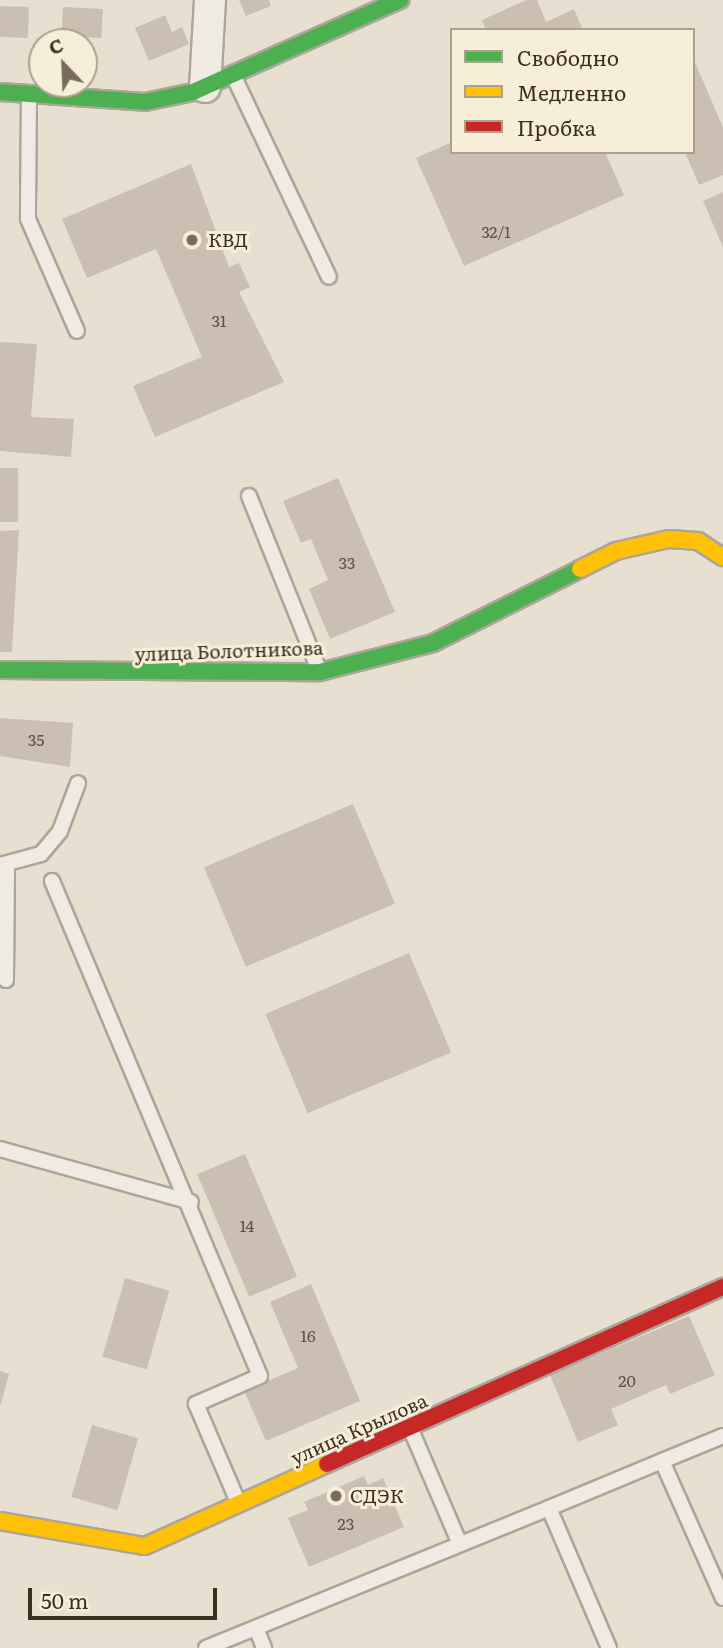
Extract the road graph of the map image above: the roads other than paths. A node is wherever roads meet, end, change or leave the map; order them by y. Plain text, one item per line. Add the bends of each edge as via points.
1 (210, 0) edge
2 (400, 0) edge
3 (234, 77) junction
4 (205, 87) junction
5 (0, 92) edge
6 (28, 94) edge
7 (29, 98) edge
8 (87, 98) edge
9 (329, 277) dead end
10 (77, 331) dead end
11 (249, 496) dead end
12 (723, 557) edge
13 (0, 670) edge
14 (320, 672) junction
15 (78, 783) dead end
16 (3, 865) edge
17 (52, 881) dead end
18 (6, 979) dead end
19 (0, 1149) edge
20 (191, 1202) junction
21 (720, 1295) edge
22 (411, 1430) junction
23 (723, 1436) edge
24 (662, 1461) junction
25 (239, 1504) junction
26 (549, 1507) junction
27 (0, 1521) edge
28 (459, 1542) junction
29 (723, 1598) edge
30 (256, 1628) junction
31 (206, 1648) edge
32 (264, 1648) edge
33 (610, 1648) edge

1 - 4 street
2 - 3 street
3 - 4 street
3 - 9 lane
4 - 8 street via 145,102
5 - 6 street
7 - 10 lane via 28,219
11 - 14 lane
12 - 14 street, улица Болотникова via 698,541 616,551 433,643
13 - 14 street, улица Болотникова
15 - 16 lane via 60,831 41,854
16 - 18 lane
17 - 20 lane
19 - 20 lane
20 - 25 lane via 260,1376 196,1404
21 - 22 street, улица Крылова
22 - 25 street, улица Крылова
22 - 28 lane
23 - 24 lane
24 - 26 lane
24 - 29 lane
25 - 27 street, улица Крылова via 145,1546
26 - 28 lane
26 - 33 lane
28 - 30 lane
30 - 31 lane
30 - 32 lane

